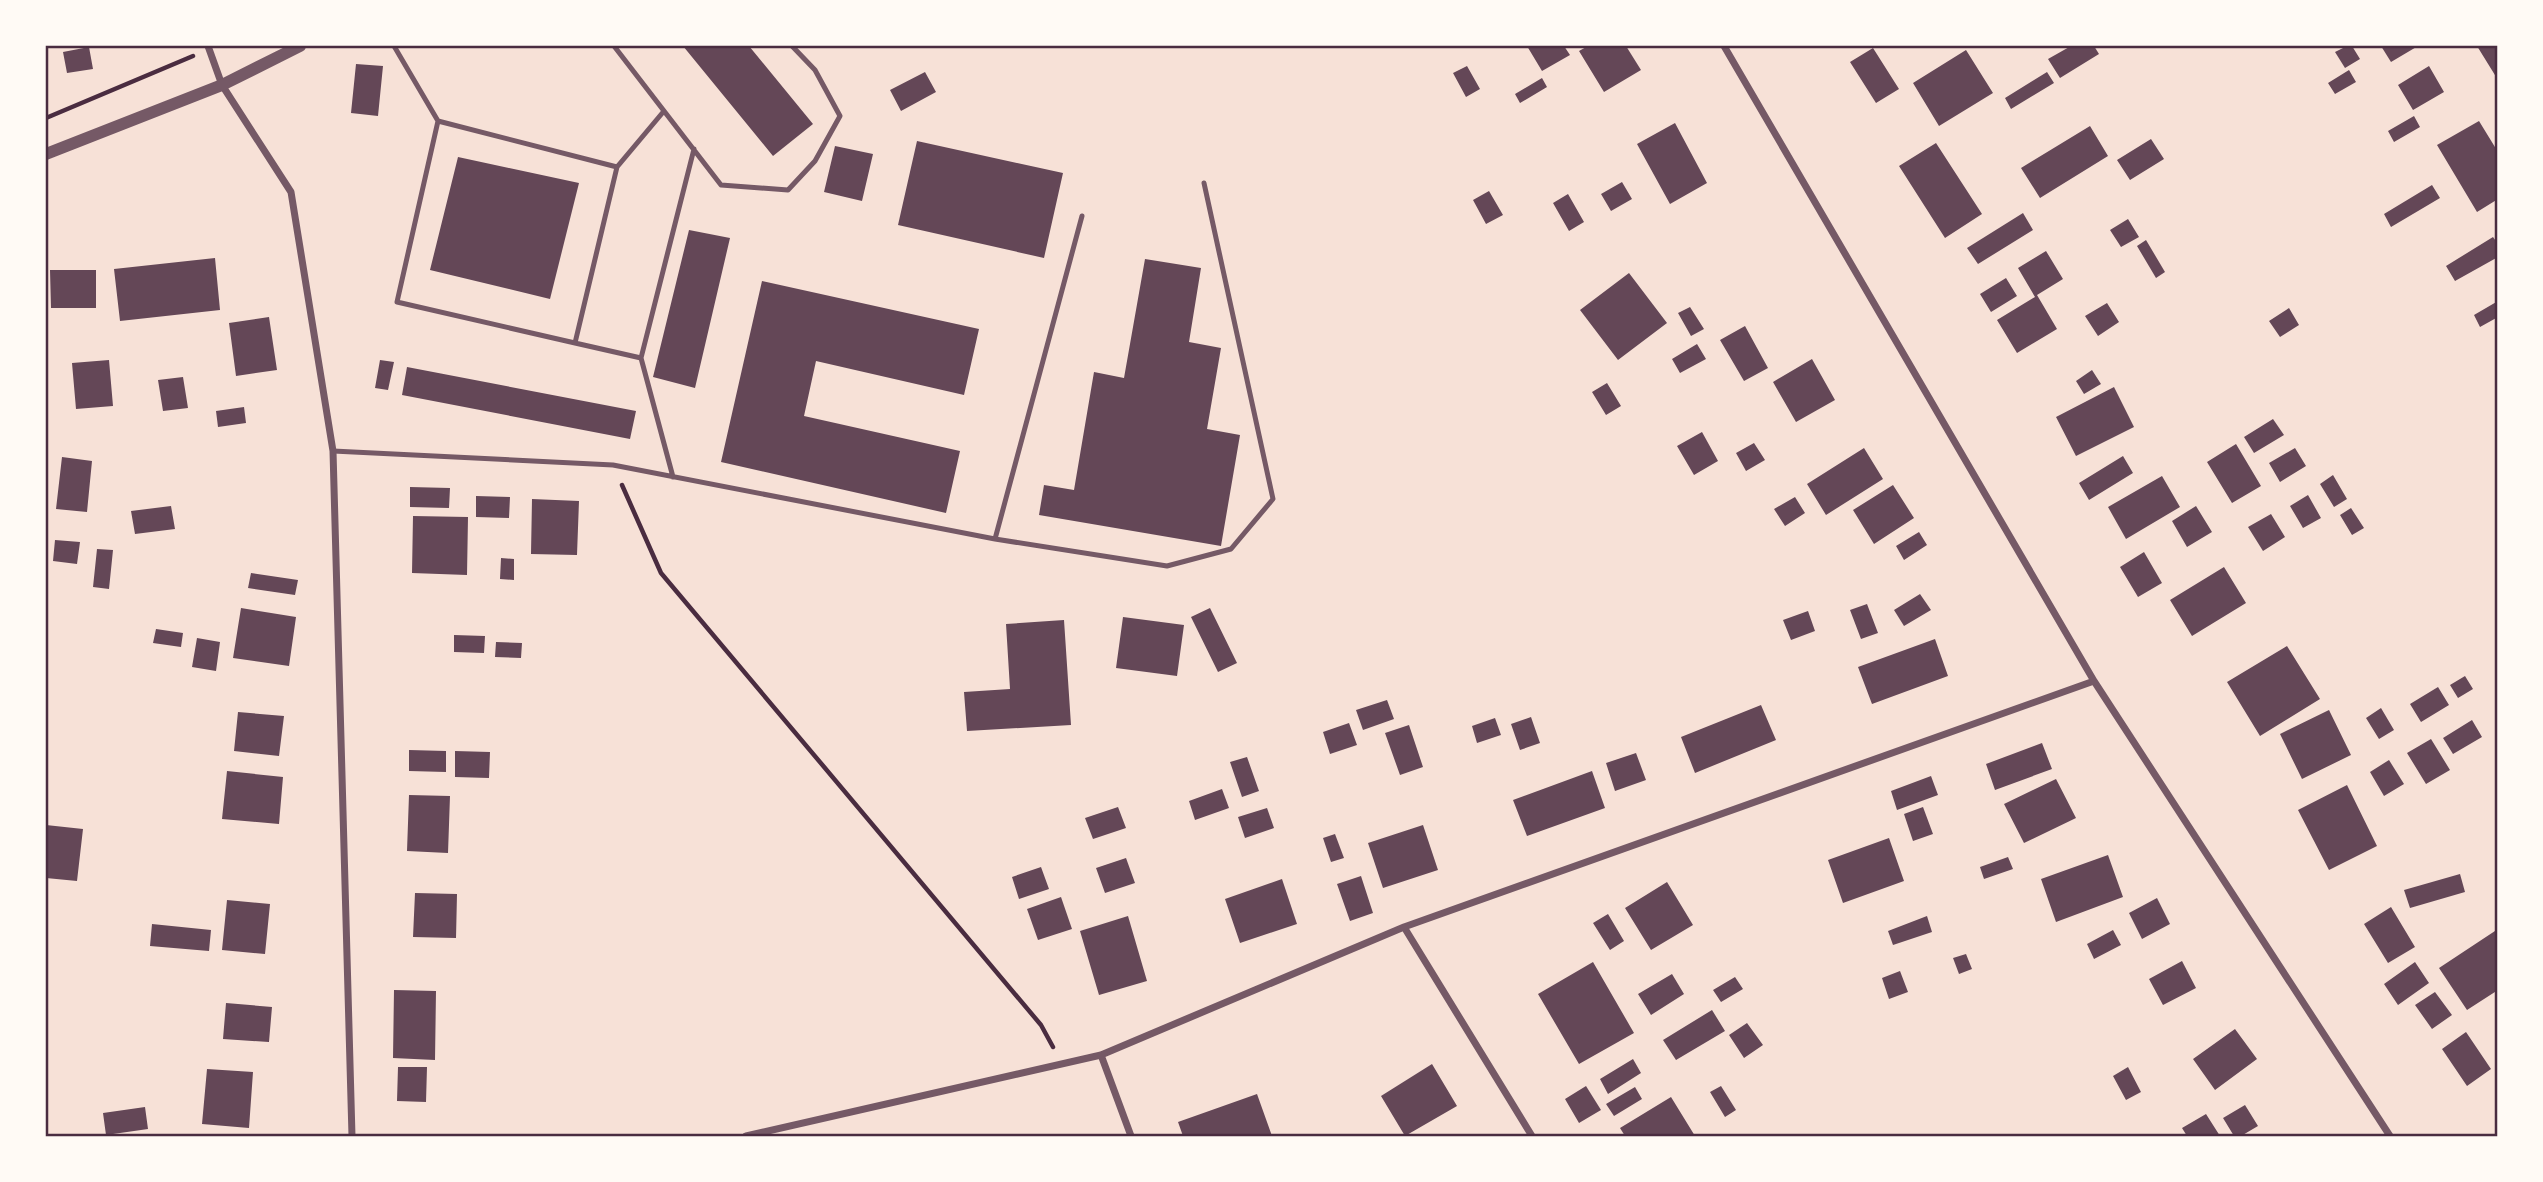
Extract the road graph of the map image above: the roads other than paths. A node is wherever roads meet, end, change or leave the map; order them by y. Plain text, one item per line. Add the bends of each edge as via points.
1 (300, 46) edge
2 (394, 46) edge
3 (614, 46) edge
4 (792, 46) edge
5 (1724, 46) edge
6 (209, 48) edge
7 (222, 85) junction
8 (664, 111) junction
9 (438, 121) junction
10 (694, 149) junction
11 (46, 153) edge
12 (617, 167) junction
13 (1204, 183) dead end
14 (1082, 216) dead end
15 (575, 343) junction
16 (641, 358) junction
17 (333, 451) junction
18 (673, 477) junction
19 (995, 539) junction
20 (2094, 681) junction
21 (1404, 927) junction
22 (1101, 1055) junction
23 (352, 1136) edge
24 (746, 1136) edge
25 (1131, 1136) edge
26 (1532, 1136) edge
27 (2390, 1136) edge

1 - 7 street
2 - 9 lane
3 - 8 lane
4 - 10 lane via 815,70 840,116 815,161 789,190 720,185
5 - 20 street
6 - 7 street
7 - 11 street
7 - 17 street via 291,192
8 - 10 lane
8 - 12 lane
9 - 12 lane
9 - 15 lane via 397,302
10 - 16 lane
12 - 15 lane
13 - 19 lane via 1273,499 1231,549 1167,566
14 - 19 lane
15 - 16 lane
16 - 18 lane
17 - 18 lane via 613,466
17 - 23 street
18 - 19 lane
20 - 21 street
20 - 27 street
21 - 22 street
21 - 26 street
22 - 24 street
22 - 25 street

